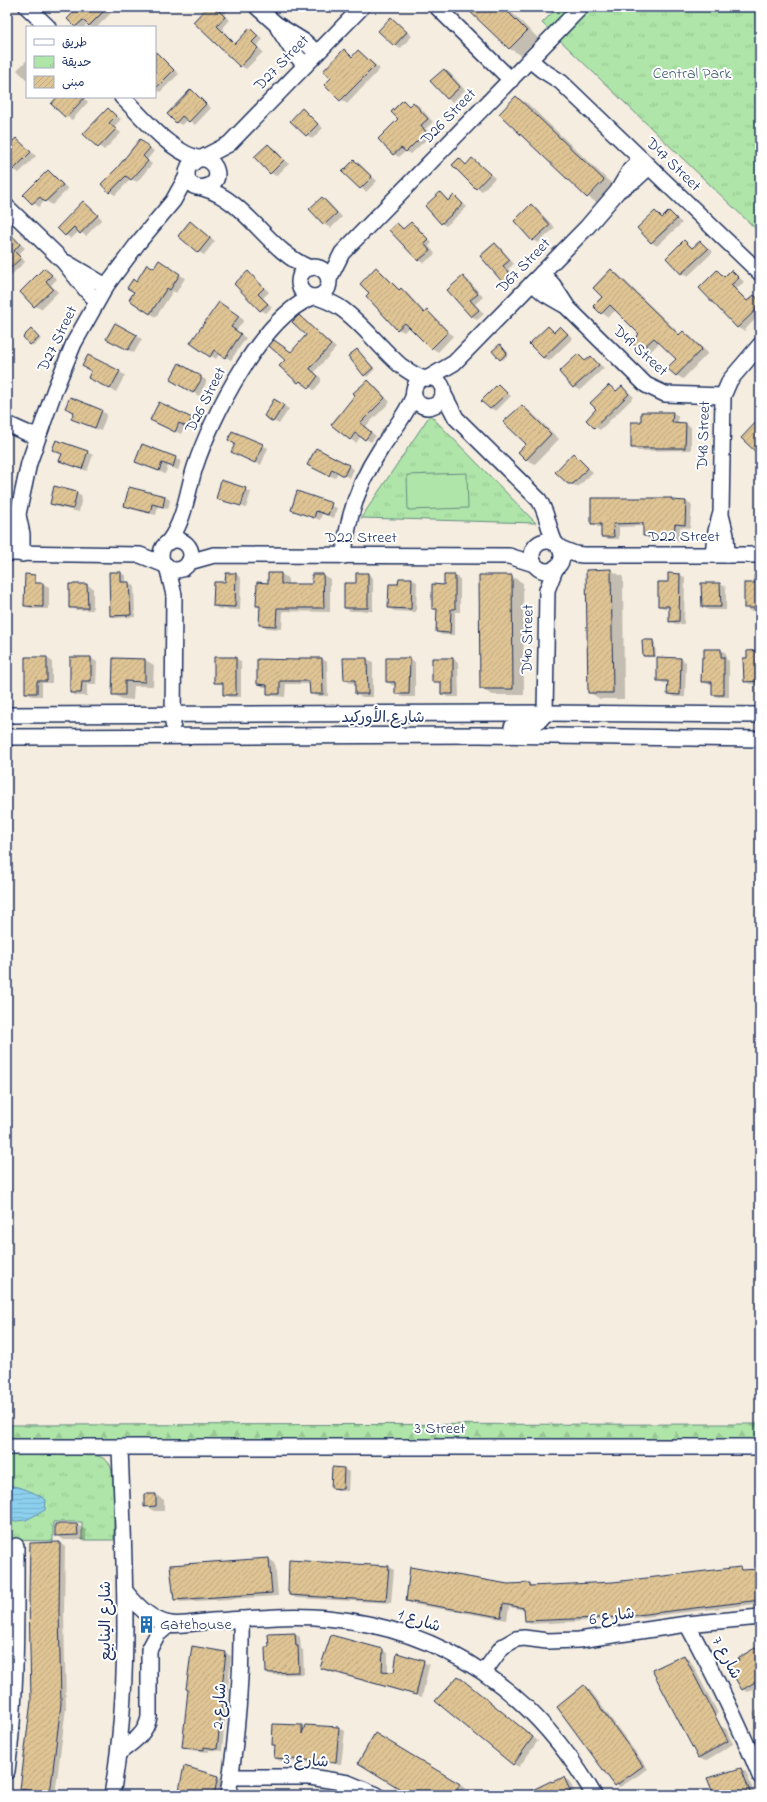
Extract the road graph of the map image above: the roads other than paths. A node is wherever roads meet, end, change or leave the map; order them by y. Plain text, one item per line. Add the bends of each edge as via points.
1 (27, 7) edge
2 (257, 7) edge
3 (362, 7) edge
4 (437, 7) edge
5 (581, 7) edge
6 (276, 24) junction
7 (47, 26) edge
8 (317, 53) junction
9 (534, 56) junction
10 (305, 65) junction
11 (511, 80) junction
12 (123, 98) edge
13 (228, 144) junction
14 (173, 146) junction
15 (200, 159) junction
16 (645, 163) junction
17 (216, 172) junction
18 (187, 174) junction
19 (201, 188) junction
20 (173, 201) junction
21 (231, 202) junction
22 (7, 207) edge
23 (342, 253) junction
24 (287, 257) junction
25 (64, 262) junction
26 (314, 268) junction
27 (760, 273) edge
28 (537, 278) junction
29 (329, 281) junction
30 (300, 283) junction
31 (106, 286) junction
32 (315, 297) junction
33 (97, 301) junction
34 (342, 309) junction
35 (288, 312) junction
36 (760, 345) edge
37 (454, 363) junction
38 (401, 366) junction
39 (427, 378) junction
40 (443, 391) junction
41 (414, 393) junction
42 (723, 396) junction
43 (429, 407) junction
44 (456, 418) junction
45 (401, 421) junction
46 (7, 424) edge
47 (38, 435) junction
48 (18, 514) junction
49 (181, 518) junction
50 (167, 543) junction
51 (187, 544) junction
52 (547, 545) junction
53 (7, 550) edge
54 (7, 553) edge
55 (22, 554) junction
56 (140, 555) junction
57 (214, 555) junction
58 (583, 555) junction
59 (720, 555) junction
60 (760, 555) edge
61 (344, 556) junction
62 (509, 556) junction
63 (166, 565) junction
64 (186, 565) junction
65 (537, 566) junction
66 (558, 566) junction
67 (547, 590) junction
68 (174, 595) junction
69 (545, 713) junction
70 (7, 715) edge
71 (173, 715) junction
72 (760, 715) edge
73 (479, 735) junction
74 (7, 737) edge
75 (173, 737) junction
76 (760, 739) edge
77 (7, 1447) edge
78 (120, 1447) junction
79 (760, 1447) edge
80 (16, 1546) dead end
81 (125, 1591) junction
82 (11, 1617) edge
83 (760, 1617) edge
84 (242, 1619) junction
85 (170, 1624) junction
86 (687, 1624) junction
87 (484, 1672) junction
88 (120, 1752) junction
89 (7, 1771) edge
90 (760, 1776) edge
91 (231, 1777) junction
92 (112, 1795) edge
93 (228, 1795) edge
94 (377, 1795) edge
95 (594, 1795) edge

1 - 7 street
2 - 6 street
3 - 8 street, D27 Street
4 - 11 street
5 - 9 street, D26 Street
6 - 8 street via 305,42
6 - 10 street via 294,53
8 - 10 street, D27 Street
9 - 11 street, D26 Street
9 - 16 street, D47 Street via 549,63 561,82
10 - 13 street, D27 Street
11 - 23 street, D26 Street
12 - 14 street
13 - 15 street, D27 Street
13 - 17 street, D27 Street
14 - 15 street
14 - 18 street
15 - 17 street via 213,163
15 - 18 street via 188,166
16 - 27 street, D47 Street
16 - 28 street, D67 Street via 630,170 617,192 587,227
17 - 19 street via 211,185
17 - 21 street
18 - 19 street via 191,184
18 - 20 street, D27 Street
19 - 20 street, D27 Street
19 - 21 street via 217,193
20 - 31 street, D27 Street via 138,242
21 - 24 street
22 - 25 street
23 - 26 street, D26 Street
23 - 29 street, D26 Street
24 - 26 street
24 - 30 street
25 - 31 street
25 - 33 street
26 - 29 street via 326,273
26 - 30 street via 304,272
28 - 37 street, D67 Street
28 - 42 street, D49 Street via 545,294 568,308 652,389 672,395
29 - 32 street via 326,292
29 - 34 street
30 - 32 street via 305,294
30 - 35 street, D26 Street
31 - 33 street, D27 Street
32 - 34 street
32 - 35 street, D26 Street via 300,303
33 - 47 street, D27 Street via 64,366
34 - 38 street
35 - 49 street, D26 Street via 251,356 219,409 195,467
36 - 42 street, D48 Street via 730,380
37 - 39 street, D67 Street
37 - 40 street, D67 Street
38 - 39 street
38 - 41 street
39 - 40 street via 439,382
39 - 41 street via 416,383
40 - 43 street via 439,402
40 - 44 street
41 - 43 street via 418,403
41 - 45 street
42 - 59 street, D48 Street via 721,515 715,535
43 - 44 street
43 - 45 street
44 - 52 street via 534,494 544,507 548,523
45 - 61 street via 380,450 358,493 348,524
46 - 47 street
47 - 48 street, D27 Street via 29,462
48 - 53 street, D27 Street
48 - 55 street, D27 Street
49 - 50 street, D26 Street
49 - 51 street, D26 Street
50 - 51 street via 178,540
50 - 56 street
50 - 63 street via 161,557
51 - 57 street, D22 Street
51 - 64 street via 191,553
52 - 58 street, D22 Street
52 - 62 street, D22 Street
52 - 65 street via 532,558
52 - 66 street via 562,556
54 - 55 street
55 - 56 street
56 - 63 street
57 - 61 street, D22 Street
57 - 64 street, D22 Street
58 - 59 street, D22 Street
58 - 66 street, D22 Street
59 - 60 street, D22 Street
61 - 62 street, D22 Street
62 - 65 street, D22 Street
63 - 64 street via 175,569
63 - 68 street
64 - 68 street
65 - 66 street via 546,571
65 - 67 street
66 - 67 street, D40 Street
67 - 69 street, D40 Street
68 - 71 street
69 - 71 street, شارع الأوركيد
69 - 72 street, شارع الأوركيد
69 - 73 street via 540,721 531,726 494,728
70 - 71 street, شارع الأوركيد
71 - 75 street
73 - 75 street, شارع الأوركيد
73 - 76 street, شارع الأوركيد
74 - 75 street, شارع الأوركيد
77 - 78 street, 3 Street
78 - 79 street, 3 Street
78 - 81 street, شارع الينابيع
80 - 82 street
81 - 85 street, شارع 1 via 140,1608
81 - 88 street, شارع الينابيع
82 - 89 street via 16,1678
83 - 86 street, شارع 6
84 - 85 street, شارع 1
84 - 87 street, شارع 1 via 284,1616 327,1618 369,1624 442,1648
84 - 91 street, شارع 2 via 242,1658
85 - 88 street via 157,1635 149,1650 146,1727 137,1739
86 - 87 street, شارع 6 via 579,1640 516,1639 502,1647
86 - 90 street, شارع 7 via 719,1683
87 - 95 street, شارع 1 via 504,1686 560,1742
88 - 92 street, شارع الينابيع
91 - 93 street, شارع 2
91 - 94 street, شارع 3 via 310,1777 348,1783

